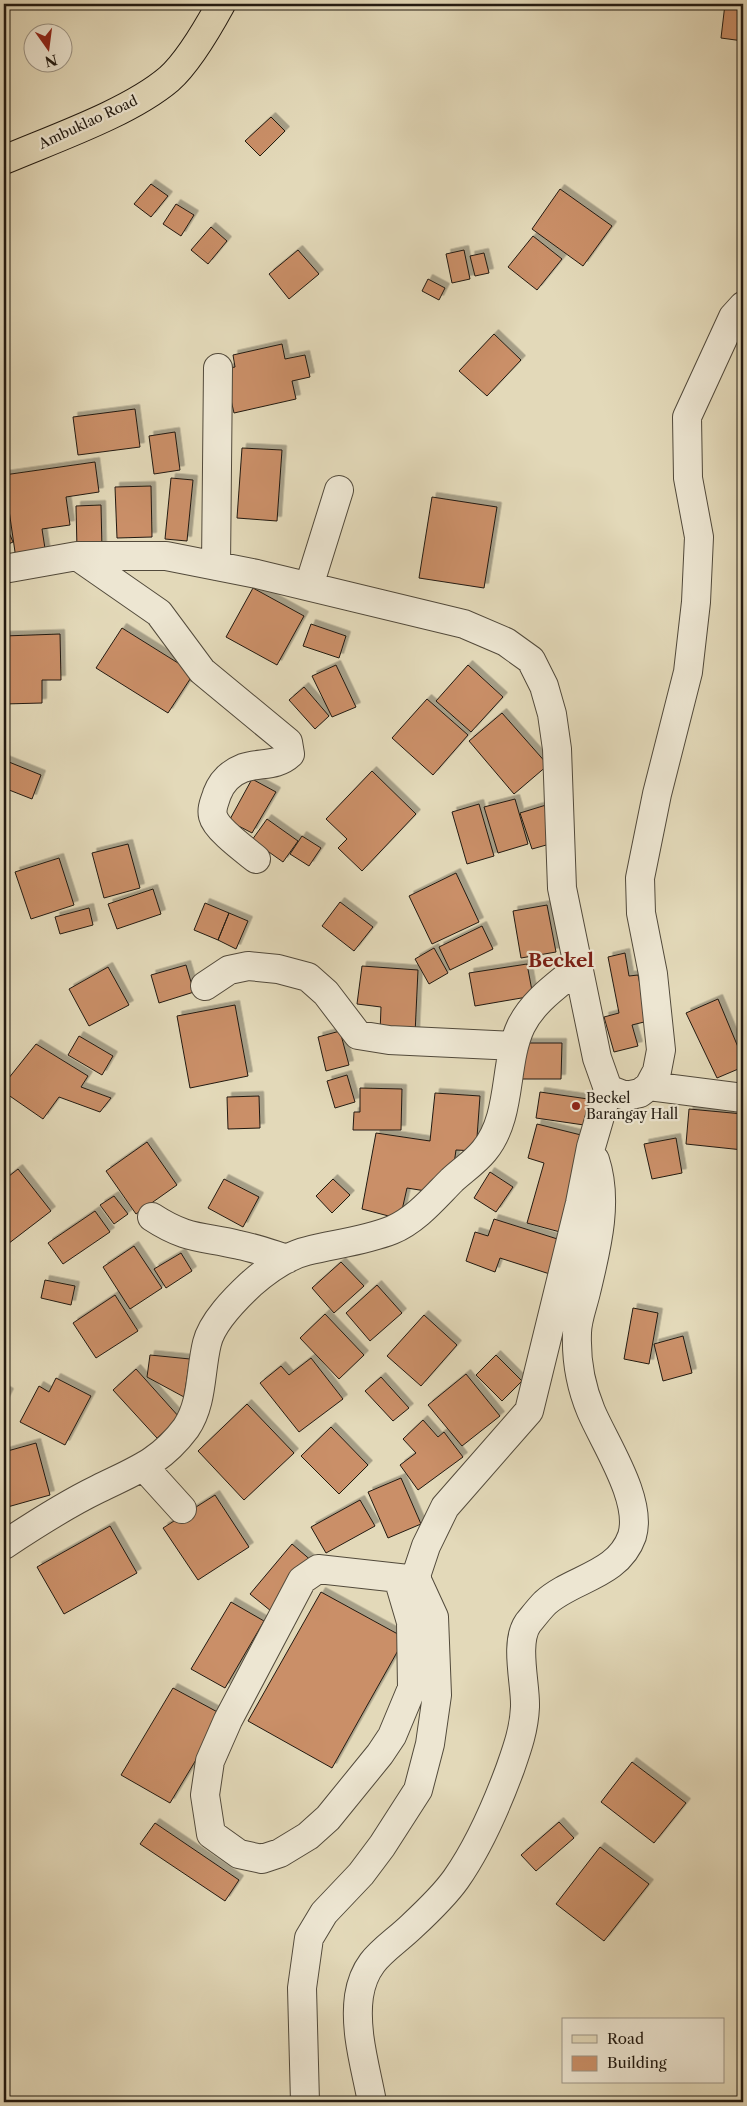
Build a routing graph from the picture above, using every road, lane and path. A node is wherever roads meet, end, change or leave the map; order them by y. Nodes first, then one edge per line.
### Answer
1 (221, 4) edge
2 (4, 160) edge
3 (743, 306) edge
4 (218, 368) dead end
5 (339, 490) dead end
6 (77, 556) junction
7 (216, 566) junction
8 (4, 569) edge
9 (309, 586) junction
10 (256, 859) dead end
11 (579, 967) junction
12 (205, 986) dead end
13 (514, 1046) junction
14 (649, 1086) junction
15 (608, 1090) junction
16 (743, 1098) edge
17 (591, 1147) junction
18 (152, 1217) dead end
19 (287, 1259) junction
20 (144, 1467) junction
21 (182, 1509) dead end
22 (4, 1545) edge
23 (407, 1579) junction
24 (305, 2102) edge
25 (372, 2102) edge

1 - 2 main road, Ambuklao Road
3 - 14 street
4 - 7 street
5 - 9 street
6 - 7 street
6 - 8 street
6 - 10 street
7 - 9 street
9 - 11 street
11 - 13 street
11 - 15 street
12 - 13 street
13 - 19 street
14 - 15 street
14 - 16 street
15 - 17 street
17 - 23 street
17 - 25 street
18 - 19 street
19 - 20 street
20 - 21 street
20 - 22 street
23 - 23 street
23 - 24 street

